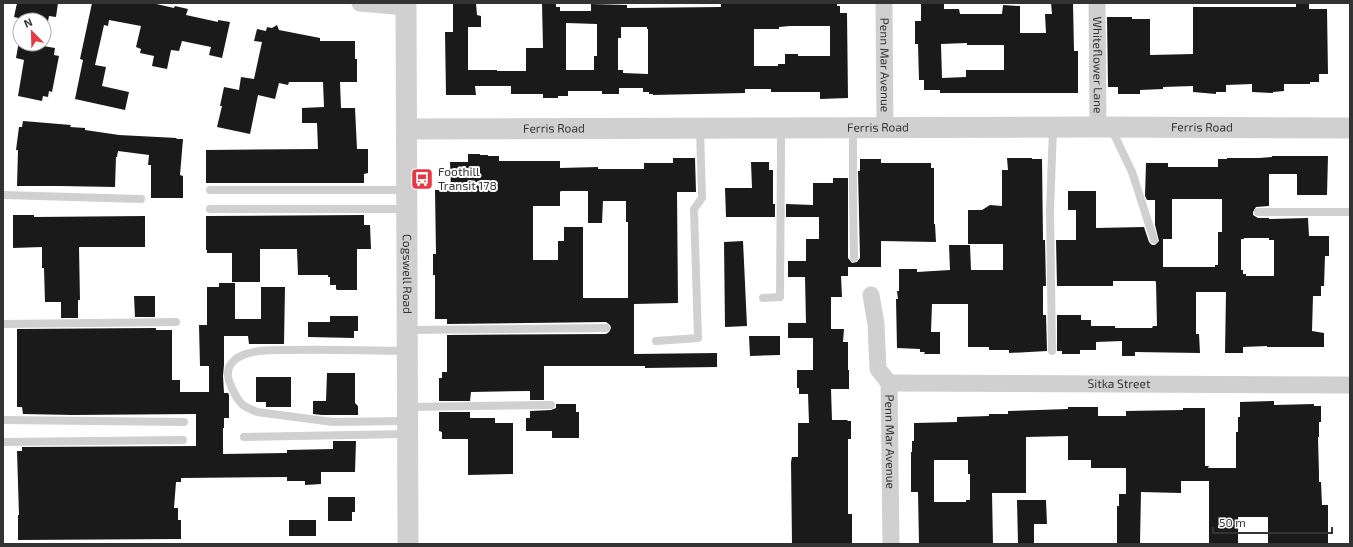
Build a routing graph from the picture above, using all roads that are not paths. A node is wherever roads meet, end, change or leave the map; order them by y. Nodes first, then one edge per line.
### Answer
1 (360, 3) edge
2 (884, 3) edge
3 (1097, 3) edge
4 (406, 5) edge
5 (1053, 127) junction
6 (1104, 127) junction
7 (700, 128) junction
8 (780, 128) junction
9 (853, 128) junction
10 (885, 128) junction
11 (1350, 128) edge
12 (406, 129) junction
13 (210, 190) dead end
14 (3, 195) edge
15 (141, 199) dead end
16 (407, 200) junction
17 (210, 209) dead end
18 (1258, 212) dead end
19 (1350, 212) edge
20 (1154, 240) dead end
21 (854, 258) dead end
22 (871, 295) dead end
23 (763, 298) dead end
24 (176, 322) dead end
25 (3, 324) edge
26 (606, 328) dead end
27 (408, 330) junction
28 (656, 341) dead end
29 (408, 351) junction
30 (1052, 351) dead end
31 (889, 383) junction
32 (1350, 385) edge
33 (551, 405) dead end
34 (3, 420) edge
35 (408, 420) junction
36 (184, 422) dead end
37 (244, 437) dead end
38 (183, 440) dead end
39 (3, 442) edge
40 (408, 544) edge
41 (891, 544) edge

1 - 4 street
2 - 10 street, Penn Mar Avenue
3 - 6 street, Whiteflower Lane
4 - 12 street, Cogswell Road
5 - 6 street, Ferris Road
5 - 10 street, Ferris Road
5 - 30 lane
6 - 11 street, Ferris Road
6 - 20 lane
7 - 8 street, Ferris Road
7 - 12 street, Ferris Road
7 - 28 lane
8 - 9 street, Ferris Road
8 - 23 lane
9 - 10 street, Ferris Road
9 - 21 lane
12 - 16 street, Cogswell Road
13 - 16 lane
14 - 15 lane
16 - 17 lane
16 - 27 street, Cogswell Road
18 - 19 lane
22 - 31 street, Penn Mar Avenue
24 - 25 lane
26 - 27 lane
27 - 29 street, Cogswell Road
29 - 35 street, Cogswell Road
29 - 35 lane
31 - 32 street, Sitka Street
31 - 41 street, Penn Mar Avenue
33 - 35 lane
34 - 36 lane
35 - 37 lane
35 - 40 street, Cogswell Road
38 - 39 lane

